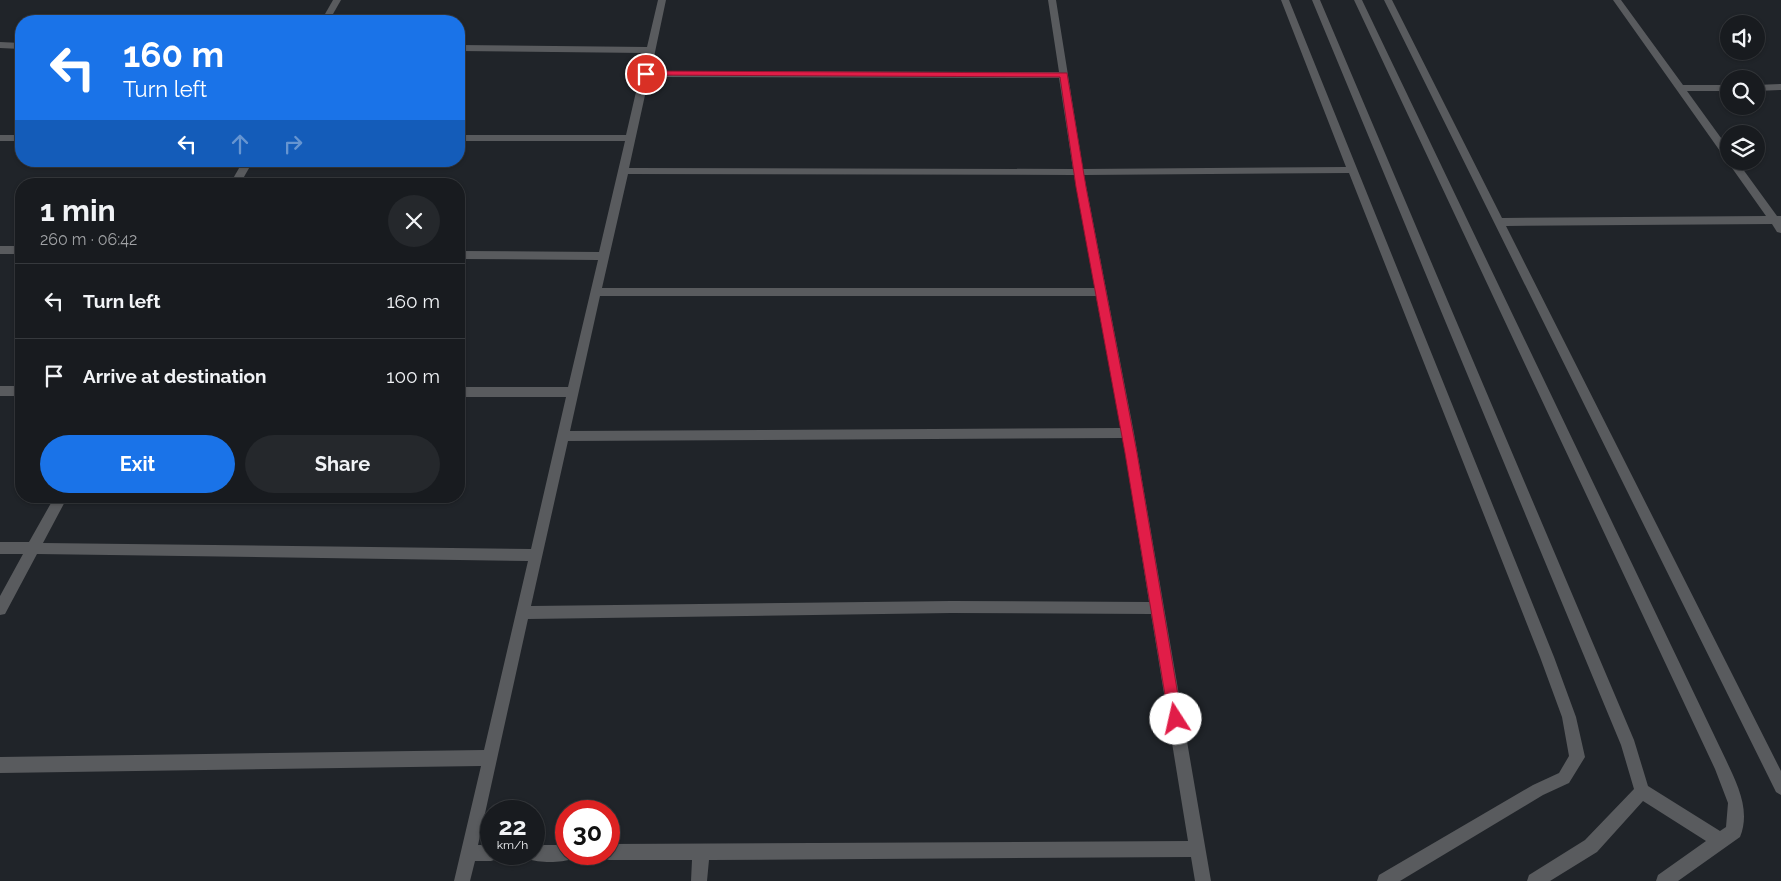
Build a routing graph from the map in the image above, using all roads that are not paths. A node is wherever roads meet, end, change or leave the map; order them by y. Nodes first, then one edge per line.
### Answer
1 (336, 0) edge
2 (662, 0) edge
3 (1052, 0) edge
4 (1286, 0) edge
5 (1316, 0) edge
6 (1358, 0) edge
7 (1388, 0) edge
8 (1618, 0) edge
9 (328, 15) edge
10 (0, 45) edge
11 (15, 46) edge
12 (465, 48) edge
13 (651, 50) junction
14 (646, 74) junction
15 (1064, 75) junction
16 (1781, 87) edge
17 (1679, 88) junction
18 (1720, 88) edge
19 (1765, 88) edge
20 (0, 138) edge
21 (15, 138) edge
22 (465, 138) edge
23 (631, 138) junction
24 (1720, 145) edge
25 (245, 167) edge
26 (1353, 170) junction
27 (1739, 170) edge
28 (623, 171) junction
29 (1079, 172) junction
30 (238, 178) edge
31 (1500, 222) junction
32 (1779, 223) edge
33 (0, 250) edge
34 (15, 250) edge
35 (465, 255) edge
36 (604, 256) junction
37 (596, 292) junction
38 (1101, 292) junction
39 (0, 391) edge
40 (15, 391) edge
41 (465, 392) edge
42 (573, 392) junction
43 (1128, 433) junction
44 (563, 436) junction
45 (58, 503) edge
46 (0, 548) edge
47 (34, 548) junction
48 (537, 554) junction
49 (1157, 608) junction
50 (0, 609) edge
51 (523, 613) junction
52 (490, 758) junction
53 (0, 765) edge
54 (1781, 787) edge
55 (1642, 791) junction
56 (1721, 841) junction
57 (1198, 849) junction
58 (620, 852) edge
59 (701, 852) junction
60 (469, 853) junction
61 (480, 853) edge
62 (462, 881) edge
63 (699, 881) edge
64 (1203, 881) edge
65 (1385, 881) edge
66 (1535, 881) edge
67 (1664, 881) edge

1 - 9 street
2 - 13 street
3 - 15 street
4 - 26 street
5 - 55 street
6 - 56 street
7 - 31 street
8 - 17 street
10 - 11 street
12 - 13 street
13 - 14 street
14 - 15 street
14 - 23 street
15 - 29 street
16 - 19 street
17 - 18 street
17 - 24 street
20 - 21 street
22 - 23 street
23 - 28 street
25 - 30 street
26 - 29 street
26 - 65 street
27 - 32 street
28 - 29 street
28 - 36 street
29 - 38 street
31 - 32 street
31 - 54 street
33 - 34 street
35 - 36 street
36 - 37 street
37 - 38 street
37 - 42 street
38 - 43 street
39 - 40 street
41 - 42 street
42 - 44 street
43 - 44 street
43 - 49 street
44 - 48 street
45 - 47 street
46 - 47 street
47 - 48 street
47 - 50 street
48 - 51 street
49 - 51 street
49 - 57 street
51 - 52 street
52 - 53 street
52 - 60 street
55 - 56 street
55 - 66 street
56 - 67 street
57 - 59 street
57 - 64 street
58 - 59 street
59 - 63 street
60 - 61 street
60 - 62 street

